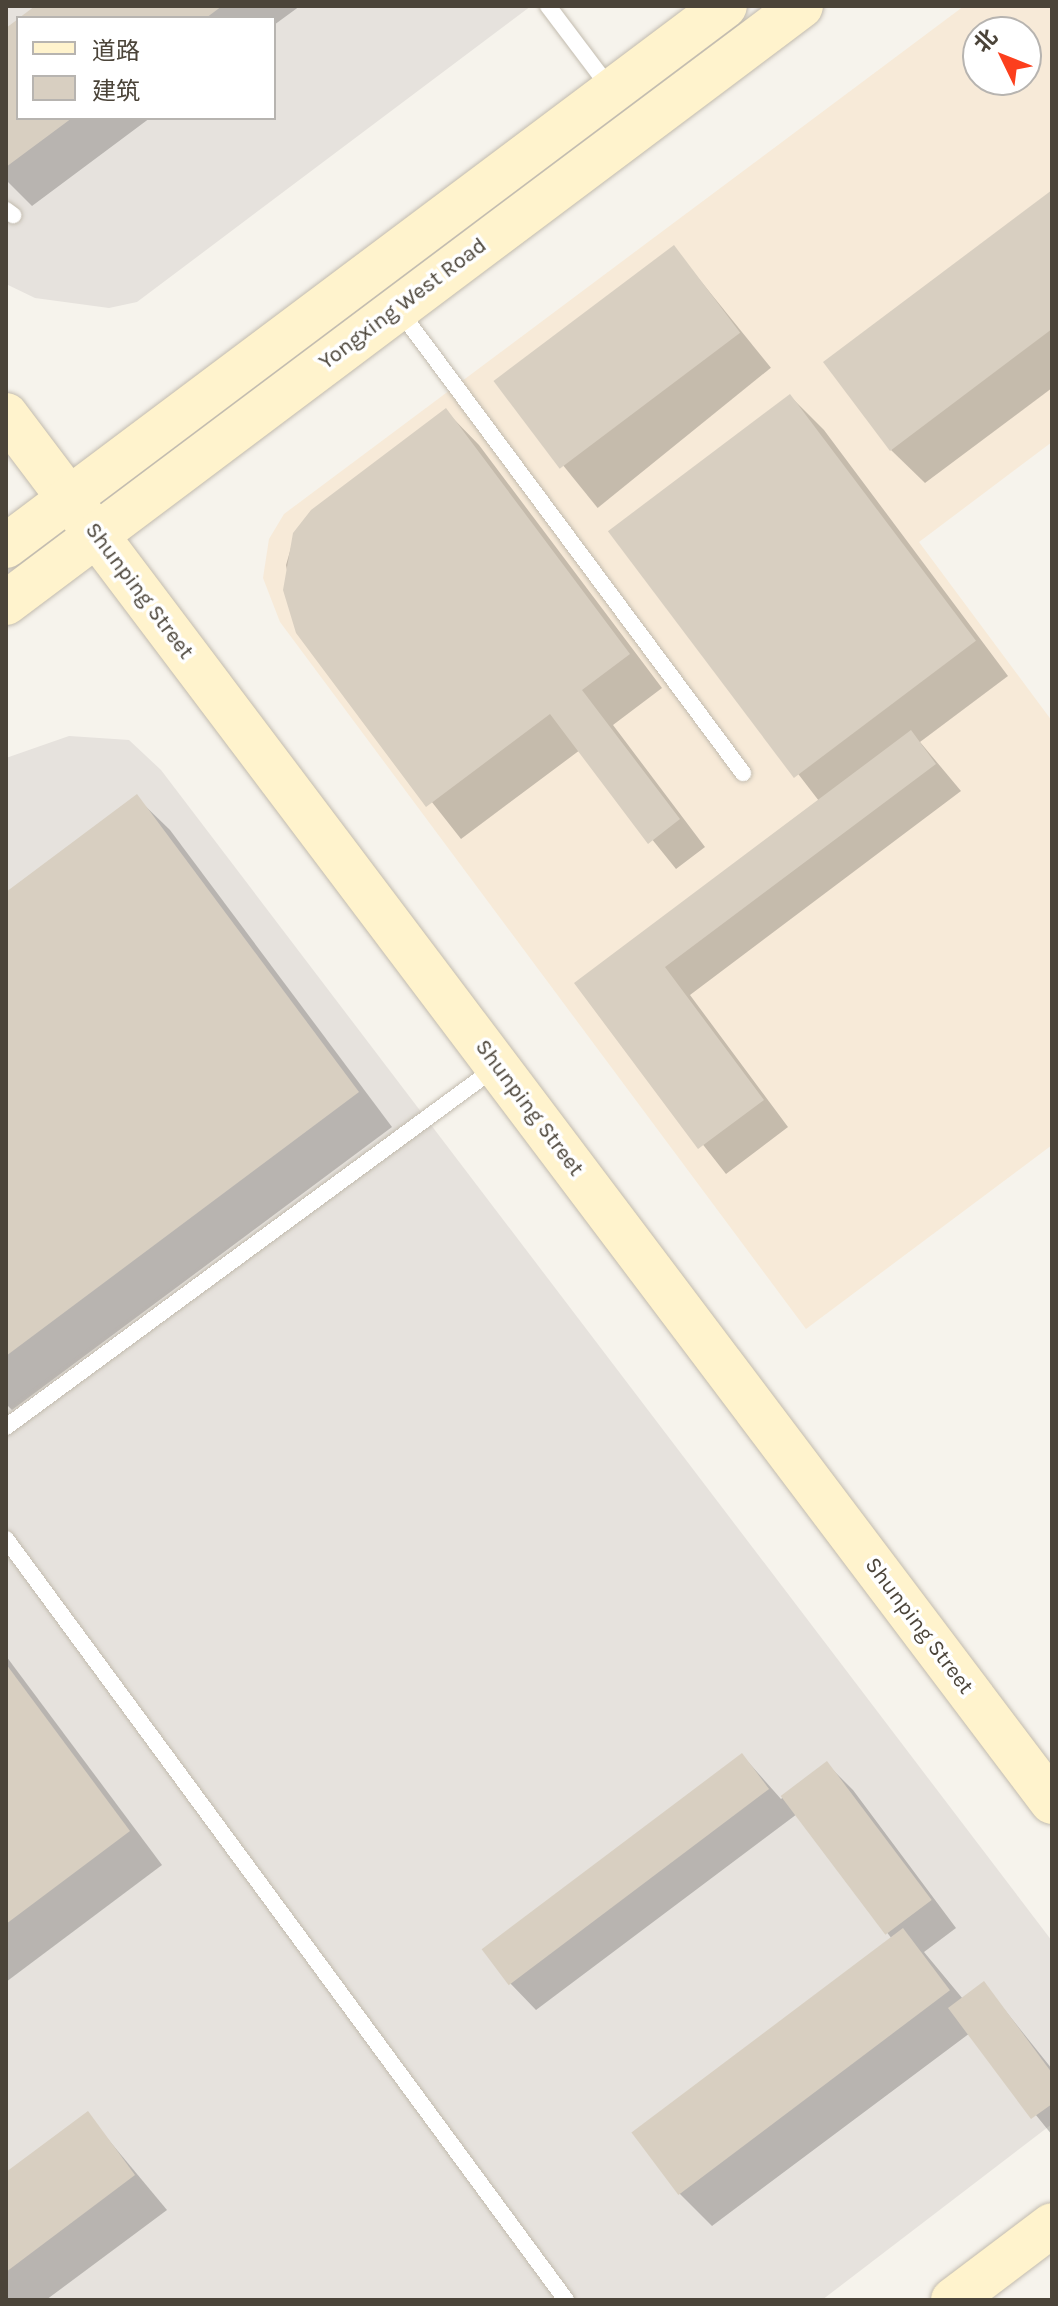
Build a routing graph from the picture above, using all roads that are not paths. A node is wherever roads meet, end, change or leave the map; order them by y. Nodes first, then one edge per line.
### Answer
1 (548, 6) edge
2 (725, 6) edge
3 (801, 6) edge
4 (612, 91) junction
5 (398, 308) junction
6 (6, 415) edge
7 (69, 499) junction
8 (96, 535) junction
9 (6, 546) edge
10 (6, 603) edge
11 (743, 773) dead end
12 (497, 1066) junction
13 (6, 1427) edge
14 (6, 1539) edge
15 (1052, 1802) edge
16 (1052, 2225) edge
17 (566, 2300) edge
18 (953, 2300) edge

1 - 4 lane
2 - 4 main road, Yongxing West Road
3 - 5 main road, Yongxing West Road
4 - 7 main road, Yongxing West Road
5 - 8 main road, Yongxing West Road
5 - 11 lane
6 - 7 main road, Shunping Street
7 - 8 main road, Shunping Street
7 - 9 main road, Yongxing West Road
8 - 10 main road, Yongxing West Road
8 - 12 main road, Shunping Street
12 - 13 lane
12 - 15 main road, Shunping Street
14 - 17 lane
16 - 18 main road

